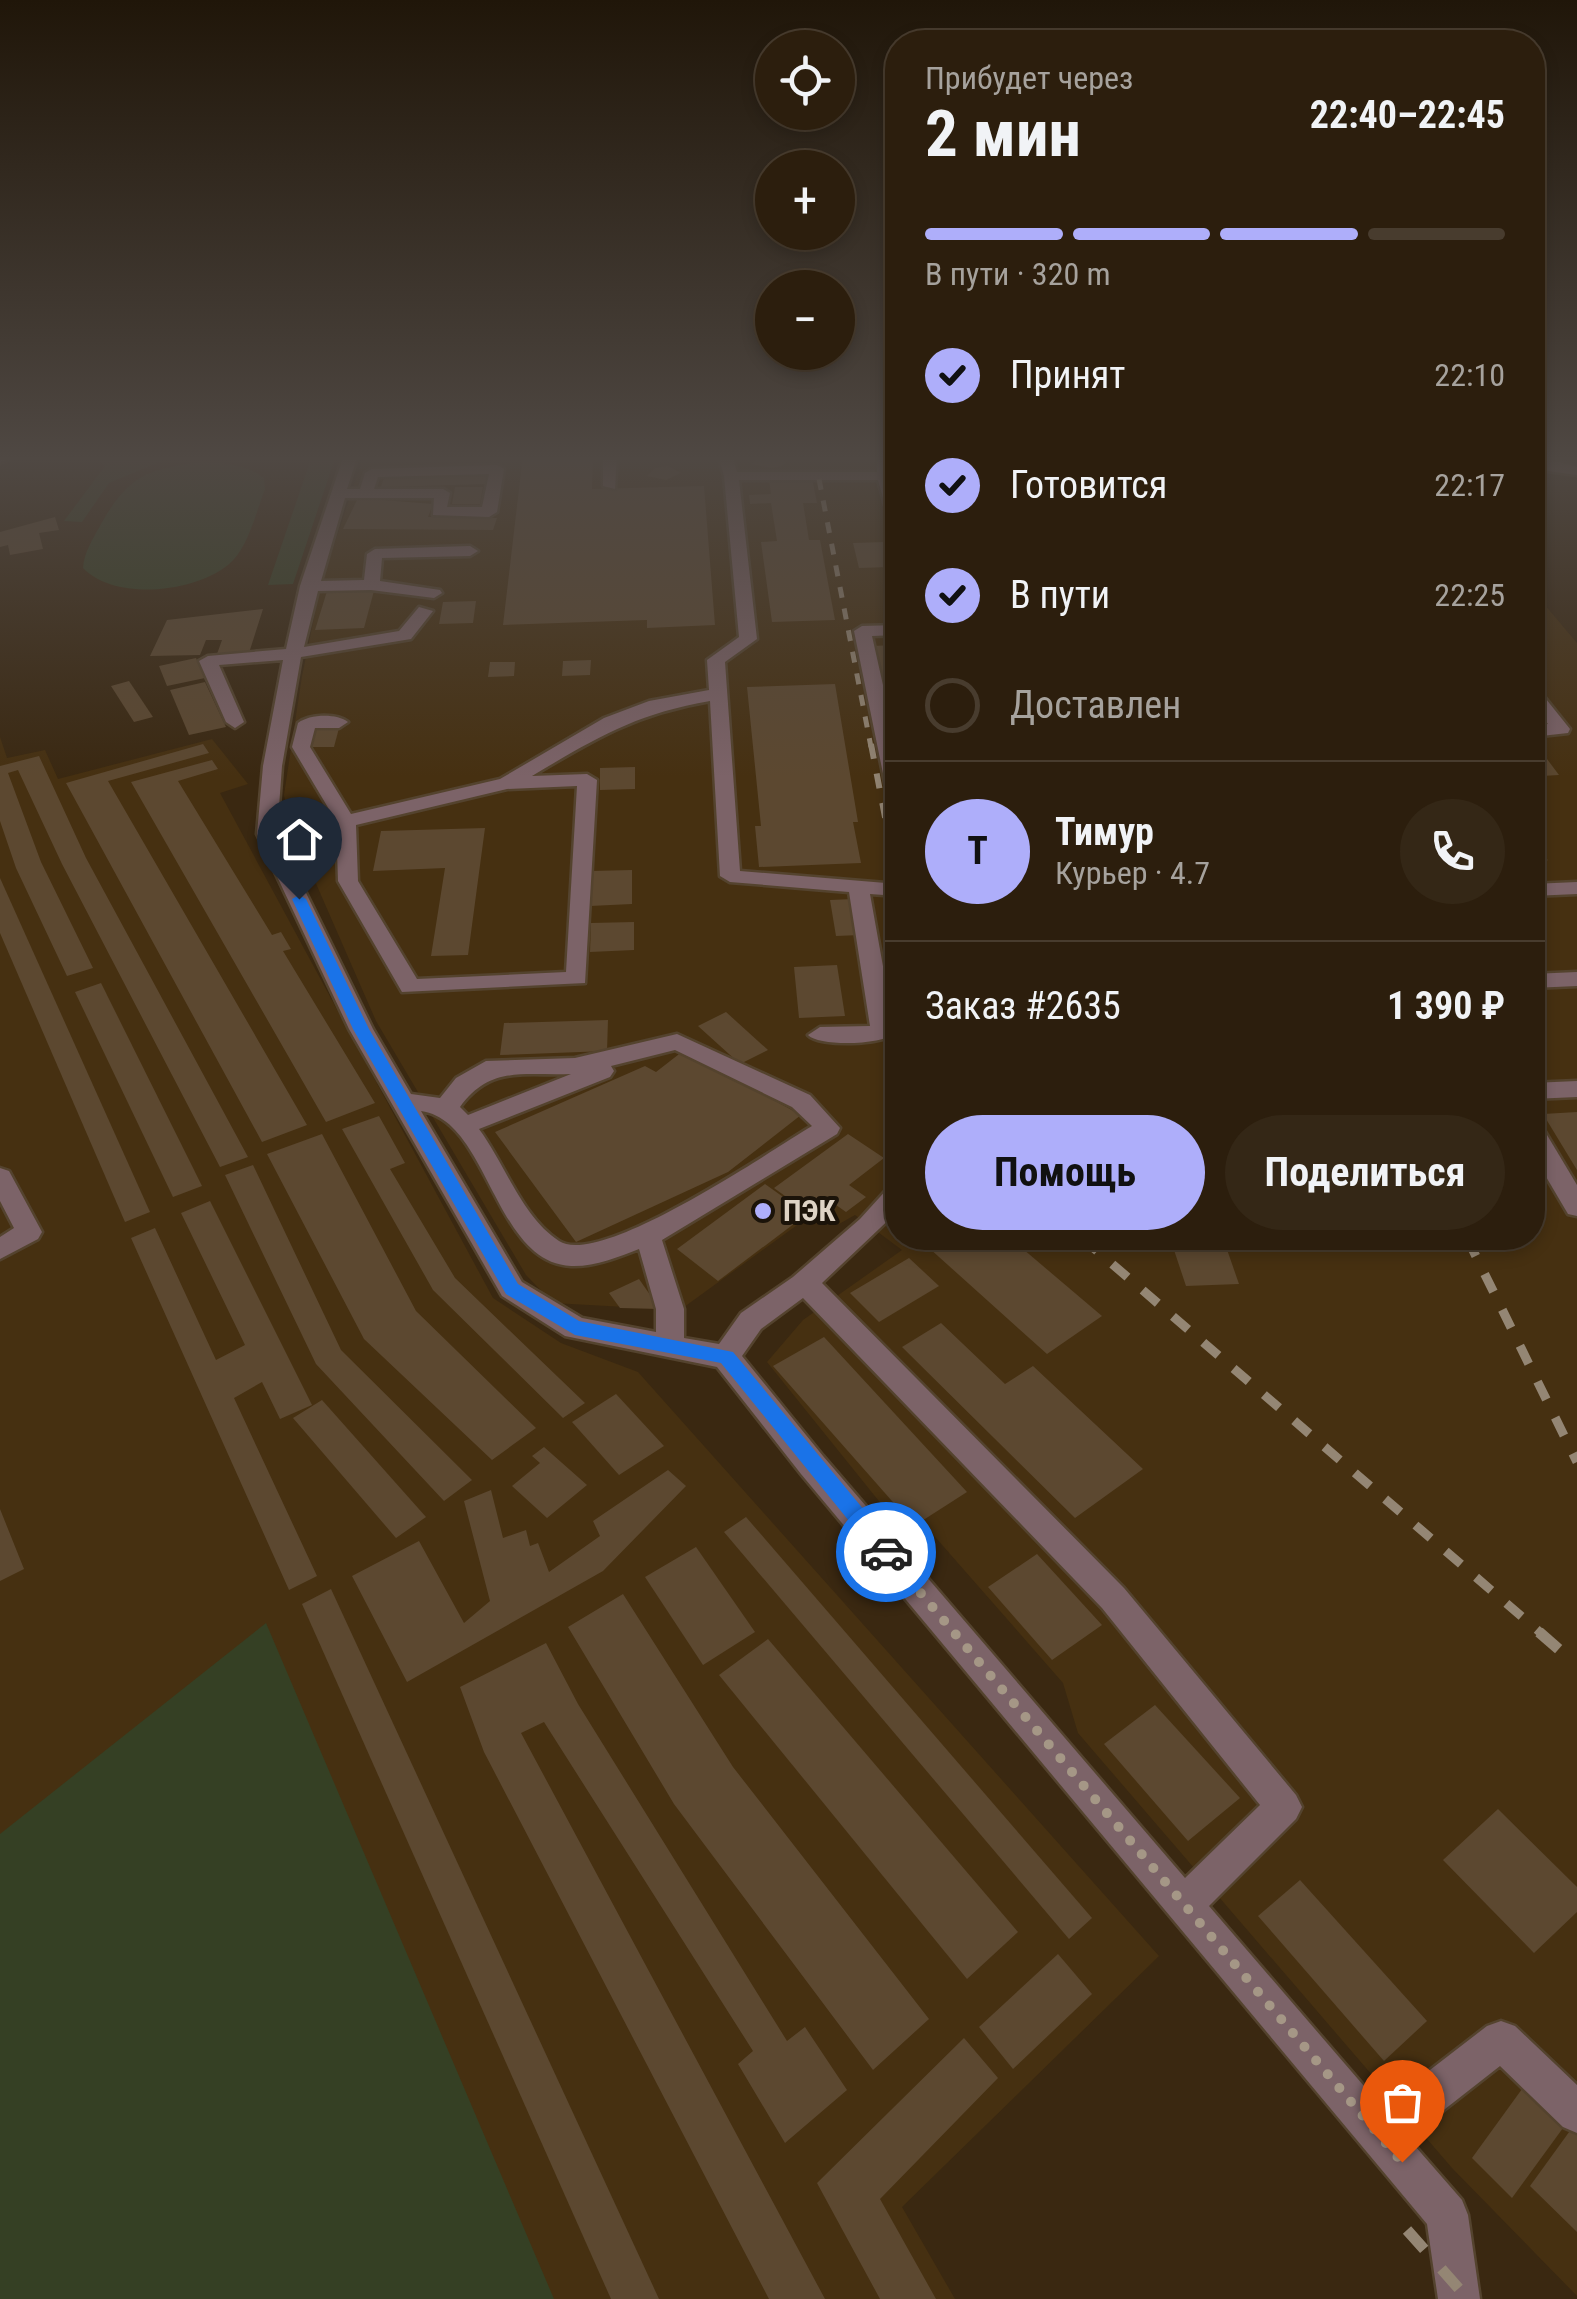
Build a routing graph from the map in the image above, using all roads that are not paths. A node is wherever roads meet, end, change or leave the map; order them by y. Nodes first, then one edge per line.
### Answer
1 (316, 562) edge
2 (374, 562) edge
3 (740, 562) edge
4 (371, 585) junction
5 (308, 586) junction
6 (434, 593) dead end
7 (425, 611) dead end
8 (885, 630) edge
9 (292, 653) junction
10 (716, 694) junction
11 (1545, 710) edge
12 (235, 722) dead end
13 (339, 722) dead end
14 (1545, 730) edge
15 (885, 738) edge
16 (506, 783) junction
17 (346, 821) junction
18 (858, 886) junction
19 (1577, 888) edge
20 (885, 889) edge
21 (1545, 889) edge
22 (1577, 979) edge
23 (1545, 980) edge
24 (820, 1035) dead end
25 (630, 1060) dead end
26 (1577, 1088) edge
27 (1545, 1089) edge
28 (402, 1100) junction
29 (454, 1117) junction
30 (1545, 1152) edge
31 (0, 1178) edge
32 (1575, 1199) edge
33 (885, 1208) edge
34 (648, 1236) junction
35 (0, 1249) edge
36 (803, 1284) junction
37 (670, 1346) junction
38 (726, 1357) junction
39 (1184, 1904) junction
40 (1577, 2112) edge
41 (1379, 2134) junction
42 (1458, 2299) edge

1 - 5 street
2 - 4 street
3 - 10 street
4 - 5 street
4 - 6 street
5 - 9 street
7 - 9 street
8 - 15 street
9 - 12 street
9 - 28 street
10 - 16 street
10 - 18 street
11 - 14 street
13 - 17 street
16 - 17 street
16 - 17 street
18 - 20 street
18 - 24 street
19 - 21 street
22 - 23 street
25 - 29 street
26 - 27 street
28 - 29 street
28 - 37 street
29 - 34 street
29 - 34 street
30 - 32 street
31 - 35 street
33 - 36 street
34 - 37 street
36 - 38 street
36 - 39 street
37 - 38 street
38 - 39 street
39 - 41 street
40 - 41 street
41 - 42 street

